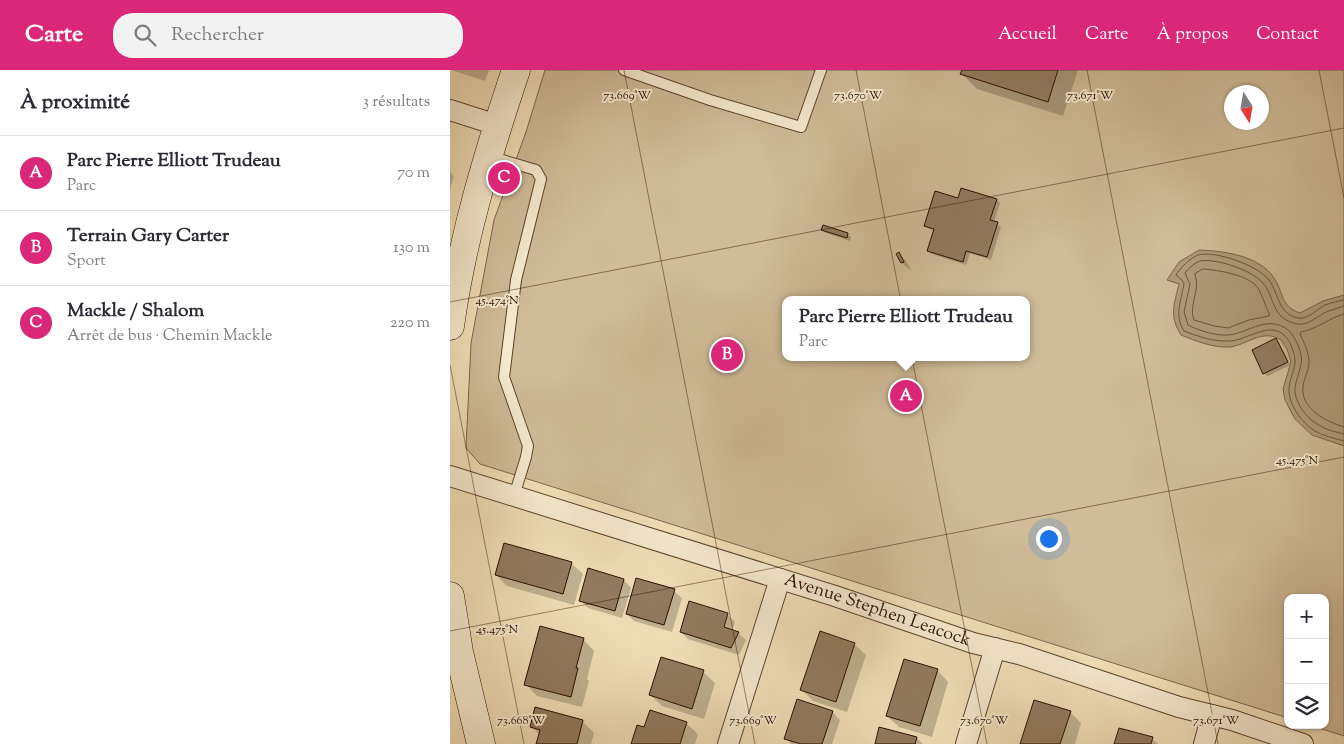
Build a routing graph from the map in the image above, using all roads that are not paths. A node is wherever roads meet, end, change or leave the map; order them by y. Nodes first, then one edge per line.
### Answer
1 (516, 70) edge
2 (624, 70) edge
3 (821, 70) edge
4 (450, 110) edge
5 (497, 125) junction
6 (489, 156) junction
7 (450, 326) edge
8 (450, 476) edge
9 (514, 496) junction
10 (780, 579) junction
11 (450, 596) edge
12 (996, 648) junction
13 (1212, 715) junction
14 (481, 744) edge
15 (728, 744) edge
16 (966, 744) edge
17 (1204, 744) edge
18 (1303, 744) edge

1 - 5 street
2 - 3 lane
4 - 5 street
5 - 6 street
6 - 7 street
6 - 9 lane
8 - 9 street, Avenue Stephen Leacock
9 - 10 street, Avenue Stephen Leacock
10 - 12 street, Avenue Stephen Leacock
10 - 15 street
11 - 14 street
12 - 13 street, Avenue Stephen Leacock
12 - 16 street
13 - 17 street
13 - 18 street, Avenue Stephen Leacock

